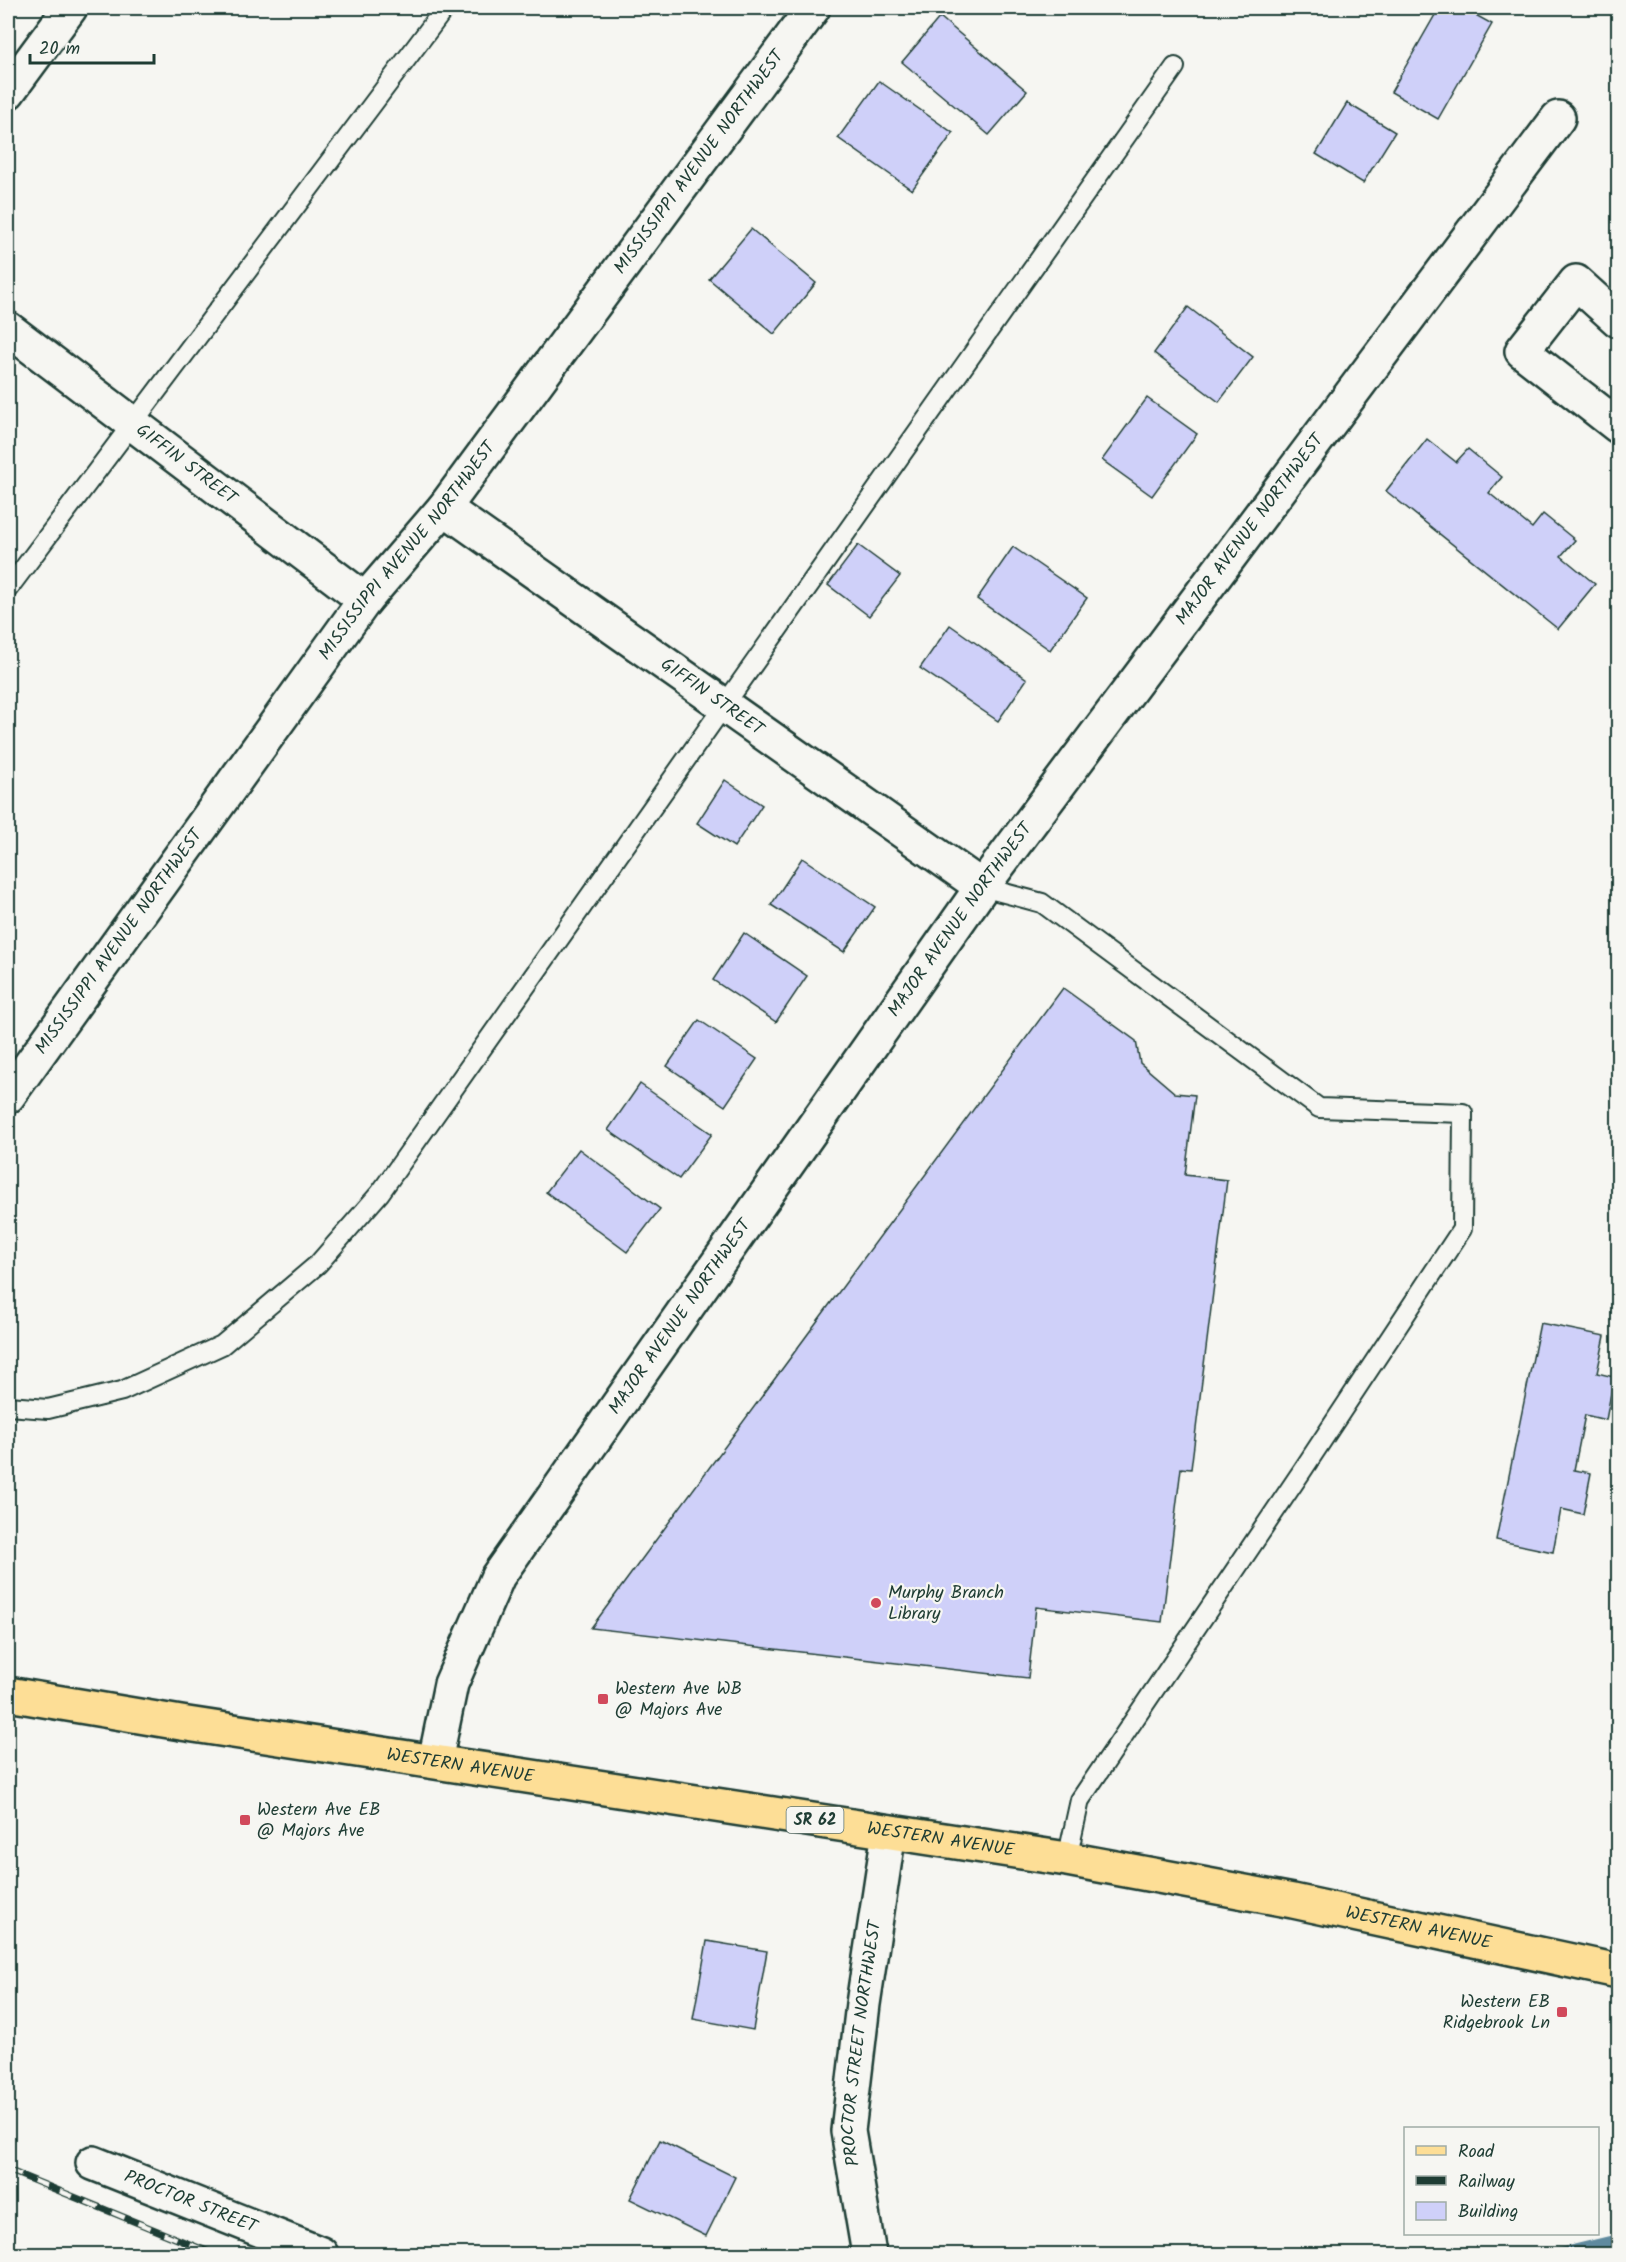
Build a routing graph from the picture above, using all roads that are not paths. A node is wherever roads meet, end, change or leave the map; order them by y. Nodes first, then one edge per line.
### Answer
1 (70, 8) edge
2 (445, 8) edge
3 (813, 8) edge
4 (1175, 67) dead end
5 (8, 92) edge
6 (1558, 118) dead end
7 (1618, 320) edge
8 (8, 329) edge
9 (132, 423) junction
10 (1618, 426) edge
11 (444, 508) junction
12 (8, 589) edge
13 (365, 600) junction
14 (723, 705) junction
15 (982, 887) junction
16 (8, 1096) edge
17 (8, 1406) edge
18 (8, 1694) edge
19 (435, 1761) junction
20 (889, 1832) junction
21 (1067, 1859) junction
22 (1618, 1971) edge
23 (93, 2163) dead end
24 (321, 2254) edge
25 (869, 2254) edge

1 - 5 street
2 - 9 lane
3 - 11 street, MISSISSIPPI AVENUE NORTHWEST
4 - 14 lane
6 - 15 street, MAJOR AVENUE NORTHWEST
7 - 10 street
8 - 9 street, GIFFIN STREET
9 - 12 lane
9 - 13 street, GIFFIN STREET
11 - 13 street, MISSISSIPPI AVENUE NORTHWEST
11 - 14 street, GIFFIN STREET
13 - 16 street, MISSISSIPPI AVENUE NORTHWEST
14 - 15 street, GIFFIN STREET
14 - 17 lane
15 - 19 street, MAJOR AVENUE NORTHWEST
15 - 21 lane
18 - 19 main road, WESTERN AVENUE / SR 62
19 - 20 main road, WESTERN AVENUE / SR 62
20 - 21 main road, WESTERN AVENUE / SR 62
20 - 25 street, PROCTOR STREET NORTHWEST
21 - 22 main road, WESTERN AVENUE / SR 62
23 - 24 street, PROCTOR STREET

